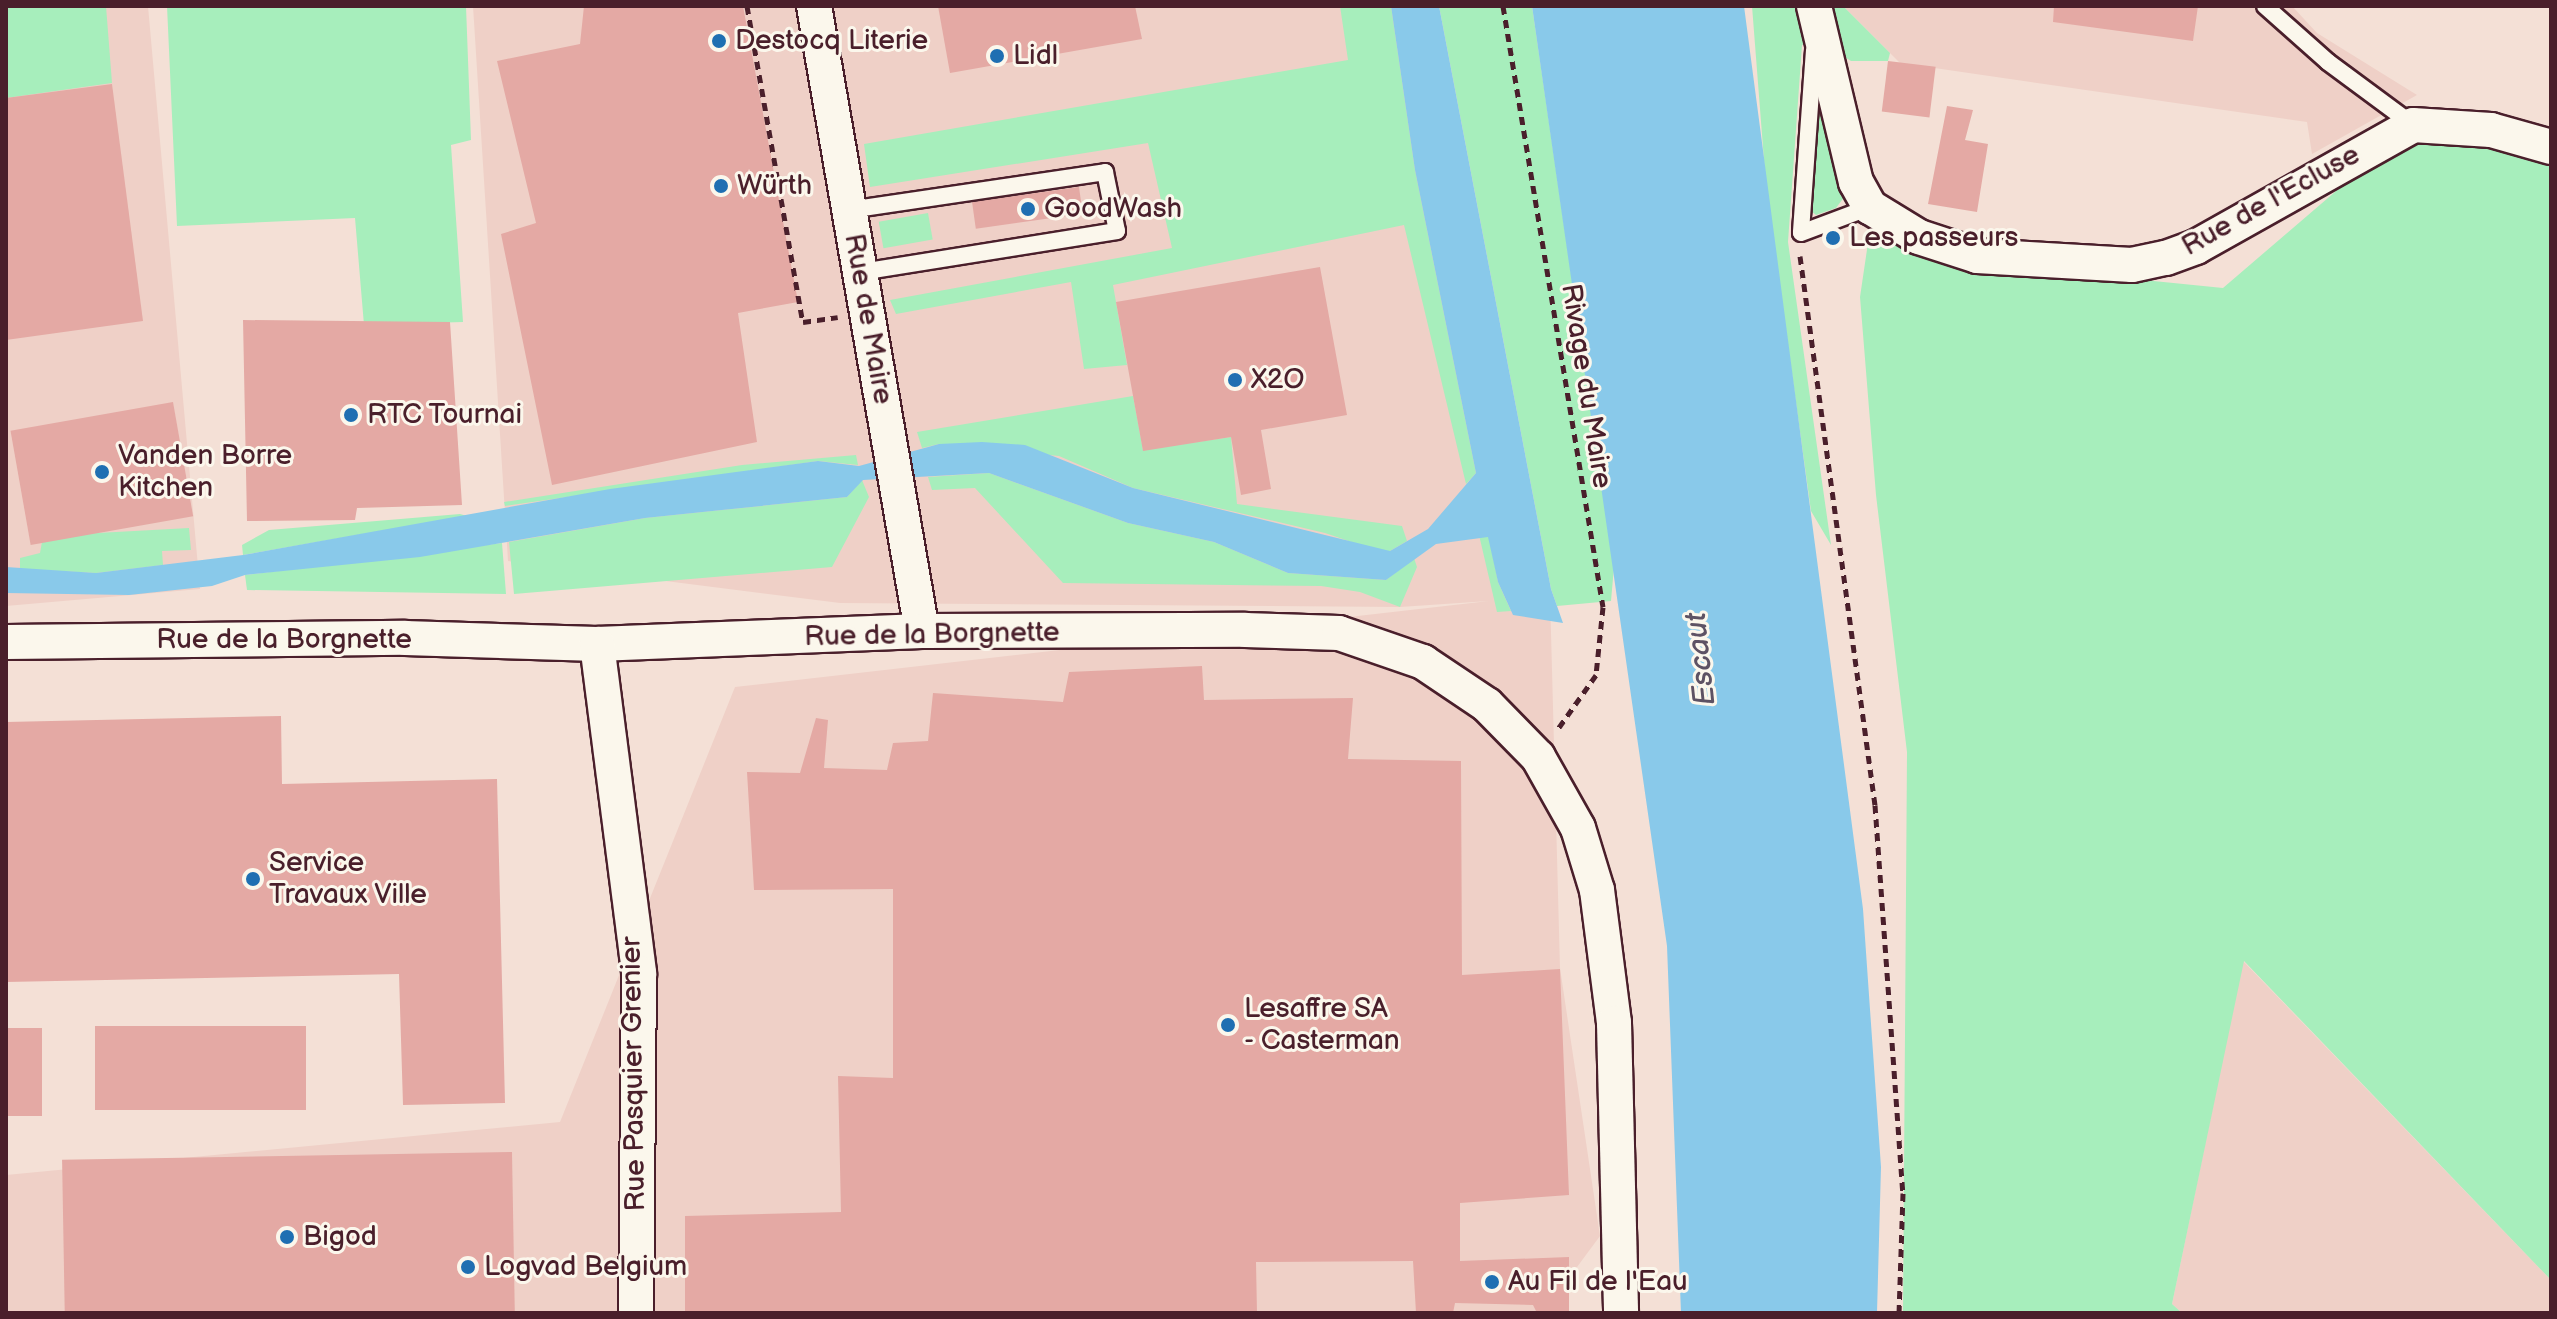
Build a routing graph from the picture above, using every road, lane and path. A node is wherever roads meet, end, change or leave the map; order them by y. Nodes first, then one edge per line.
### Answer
1 (747, 6) edge
2 (814, 6) edge
3 (1503, 6) edge
4 (2265, 6) edge
5 (1816, 19) edge
6 (2413, 125) junction
7 (2551, 147) edge
8 (1870, 207) junction
9 (849, 210) junction
10 (1801, 233) junction
11 (860, 272) junction
12 (867, 314) junction
13 (922, 631) junction
14 (6, 642) edge
15 (597, 644) junction
16 (1538, 757) junction
17 (636, 1313) edge
18 (1621, 1313) edge
19 (1899, 1313) edge

1 - 12 path
2 - 9 street, Rue de Maire
3 - 16 path, Rivage du Maire
4 - 6 lane
5 - 8 street
5 - 10 lane
6 - 7 street
6 - 8 street, Rue de l'Ecluse
8 - 10 lane
9 - 11 street, Rue de Maire
9 - 11 lane
10 - 19 path
11 - 12 street, Rue de Maire
12 - 13 street, Rue de Maire
13 - 15 street, Rue de la Borgnette
13 - 16 street, Rue de la Borgnette
14 - 15 street, Rue de la Borgnette
15 - 17 street, Rue Pasquier Grenier
16 - 18 street, Rue de la Borgnette

